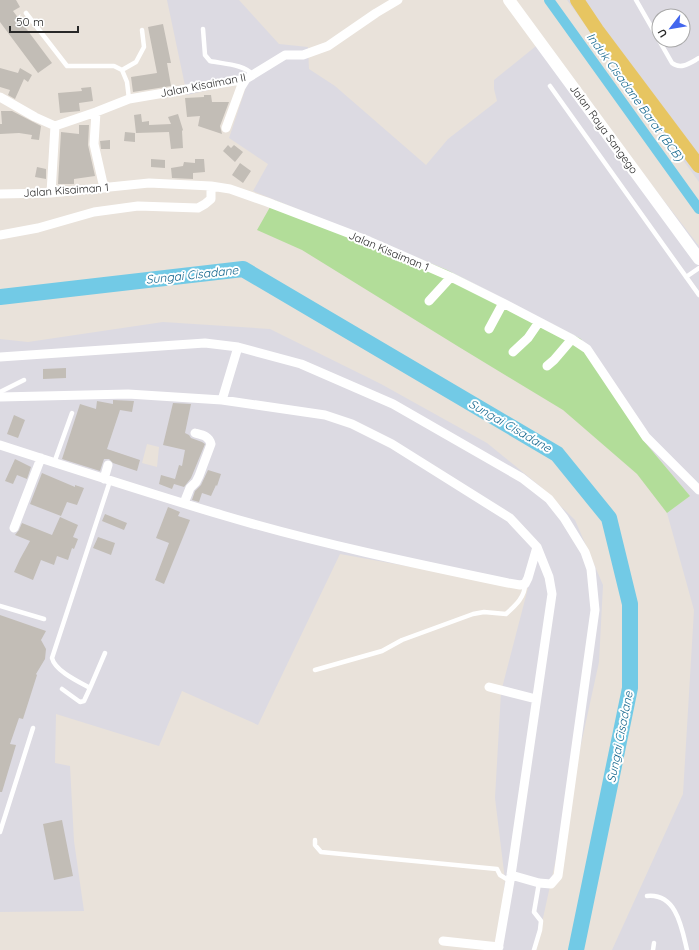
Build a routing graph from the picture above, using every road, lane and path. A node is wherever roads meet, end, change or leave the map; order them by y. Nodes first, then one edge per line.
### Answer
1 (398, 0) edge
2 (509, 0) edge
3 (577, 0) edge
4 (636, 0) edge
5 (26, 13) dead end
6 (203, 29) dead end
7 (142, 30) dead end
8 (699, 58) edge
9 (122, 70) junction
10 (250, 77) junction
11 (550, 86) dead end
12 (0, 96) edge
13 (129, 99) junction
14 (96, 112) junction
15 (54, 126) junction
16 (226, 128) dead end
17 (699, 166) edge
18 (211, 186) junction
19 (104, 188) junction
20 (51, 193) junction
21 (0, 194) edge
22 (0, 235) edge
23 (699, 259) edge
24 (699, 268) edge
25 (451, 277) junction
26 (686, 277) junction
27 (699, 295) edge
28 (429, 301) dead end
29 (503, 303) junction
30 (539, 322) junction
31 (489, 329) dead end
32 (572, 339) junction
33 (238, 347) junction
34 (513, 352) dead end
35 (0, 356) edge
36 (547, 366) dead end
37 (24, 380) dead end
38 (0, 392) edge
39 (0, 397) edge
40 (222, 400) junction
41 (72, 413) dead end
42 (195, 433) dead end
43 (0, 445) edge
44 (41, 458) junction
45 (54, 463) junction
46 (108, 465) dead end
47 (107, 480) junction
48 (699, 490) edge
49 (184, 503) junction
50 (14, 528) dead end
51 (537, 548) junction
52 (525, 584) junction
53 (0, 606) edge
54 (44, 619) dead end
55 (105, 654) dead end
56 (315, 670) dead end
57 (489, 687) dead end
58 (90, 688) junction
59 (62, 689) dead end
60 (536, 699) junction
61 (33, 728) dead end
62 (0, 832) edge
63 (315, 840) dead end
64 (511, 878) junction
65 (539, 883) junction
66 (647, 896) dead end
67 (442, 941) dead end
68 (654, 943) dead end
69 (499, 948) edge
70 (534, 950) edge
71 (653, 950) edge
72 (686, 950) edge

1 - 10 street, Jalan Kisaiman II
2 - 23 street, Jalan Raya Sangego
3 - 17 main road
4 - 8 lane
5 - 9 lane
6 - 10 lane
7 - 9 lane
9 - 13 lane
10 - 13 street, Jalan Kisaiman II
10 - 16 street
11 - 26 lane
12 - 15 street
13 - 14 street, Jalan Kisaiman II
14 - 15 street, Jalan Kisaiman II
14 - 19 street
15 - 20 street
18 - 19 street, Jalan Kisaiman 1
18 - 22 street
18 - 25 street, Jalan Kisaiman 1
19 - 20 street, Jalan Kisaiman 1
20 - 21 street, Jalan Kisaiman 1
24 - 26 lane
25 - 28 street
25 - 29 street, Jalan Kisaiman 1
26 - 27 lane
29 - 30 street, Jalan Kisaiman 1
29 - 31 street
30 - 32 street, Jalan Kisaiman 1
30 - 34 street
32 - 36 street
32 - 48 street, Jalan Kisaiman 1
33 - 35 street
33 - 40 street
33 - 65 street
37 - 38 lane
39 - 40 street
40 - 51 street
41 - 45 lane
42 - 49 street
43 - 44 street
44 - 45 street
44 - 50 street
45 - 47 street
46 - 47 street
47 - 49 street
47 - 58 lane
49 - 52 street
51 - 52 street
51 - 60 street
52 - 56 lane
53 - 54 lane
55 - 58 lane
57 - 60 street
58 - 59 lane
60 - 64 street
61 - 62 lane
63 - 64 lane
64 - 65 street
64 - 69 street
65 - 70 lane
66 - 72 lane
67 - 69 street
68 - 71 lane

